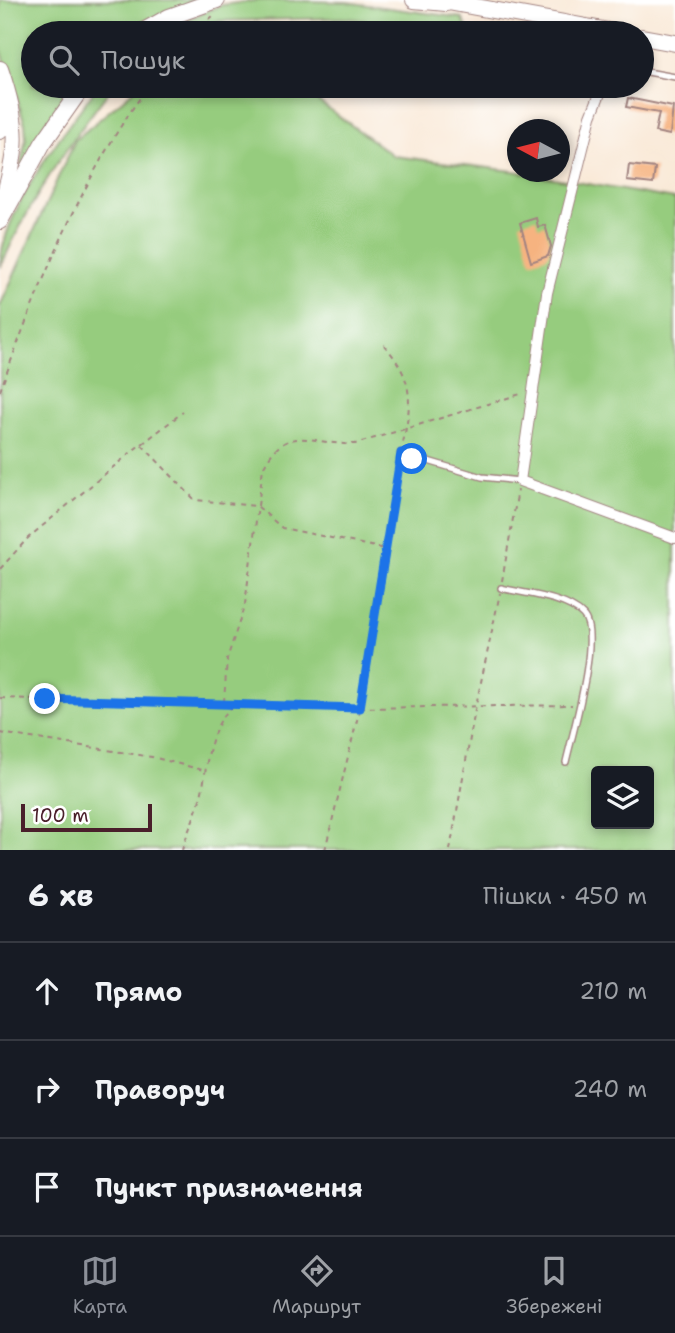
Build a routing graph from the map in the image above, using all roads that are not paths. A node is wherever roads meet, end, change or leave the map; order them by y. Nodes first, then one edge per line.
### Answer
1 (414, 0) edge
2 (437, 0) edge
3 (463, 5) junction
4 (216, 8) edge
5 (163, 21) edge
6 (552, 21) edge
7 (654, 39) edge
8 (675, 43) edge
9 (0, 69) edge
10 (654, 73) edge
11 (675, 77) edge
12 (0, 86) edge
13 (75, 98) edge
14 (599, 98) edge
15 (0, 131) edge
16 (0, 209) edge
17 (0, 221) edge
18 (401, 453) road end
19 (520, 481) junction
20 (675, 538) edge
21 (501, 588) dead end
22 (566, 762) dead end

1 - 3 main road
2 - 3 main road
3 - 6 main road
4 - 5 main road
7 - 8 main road
9 - 16 main road
10 - 11 lane
12 - 15 main road
13 - 17 main road
14 - 19 street
18 - 19 lane
19 - 20 street
21 - 22 lane

